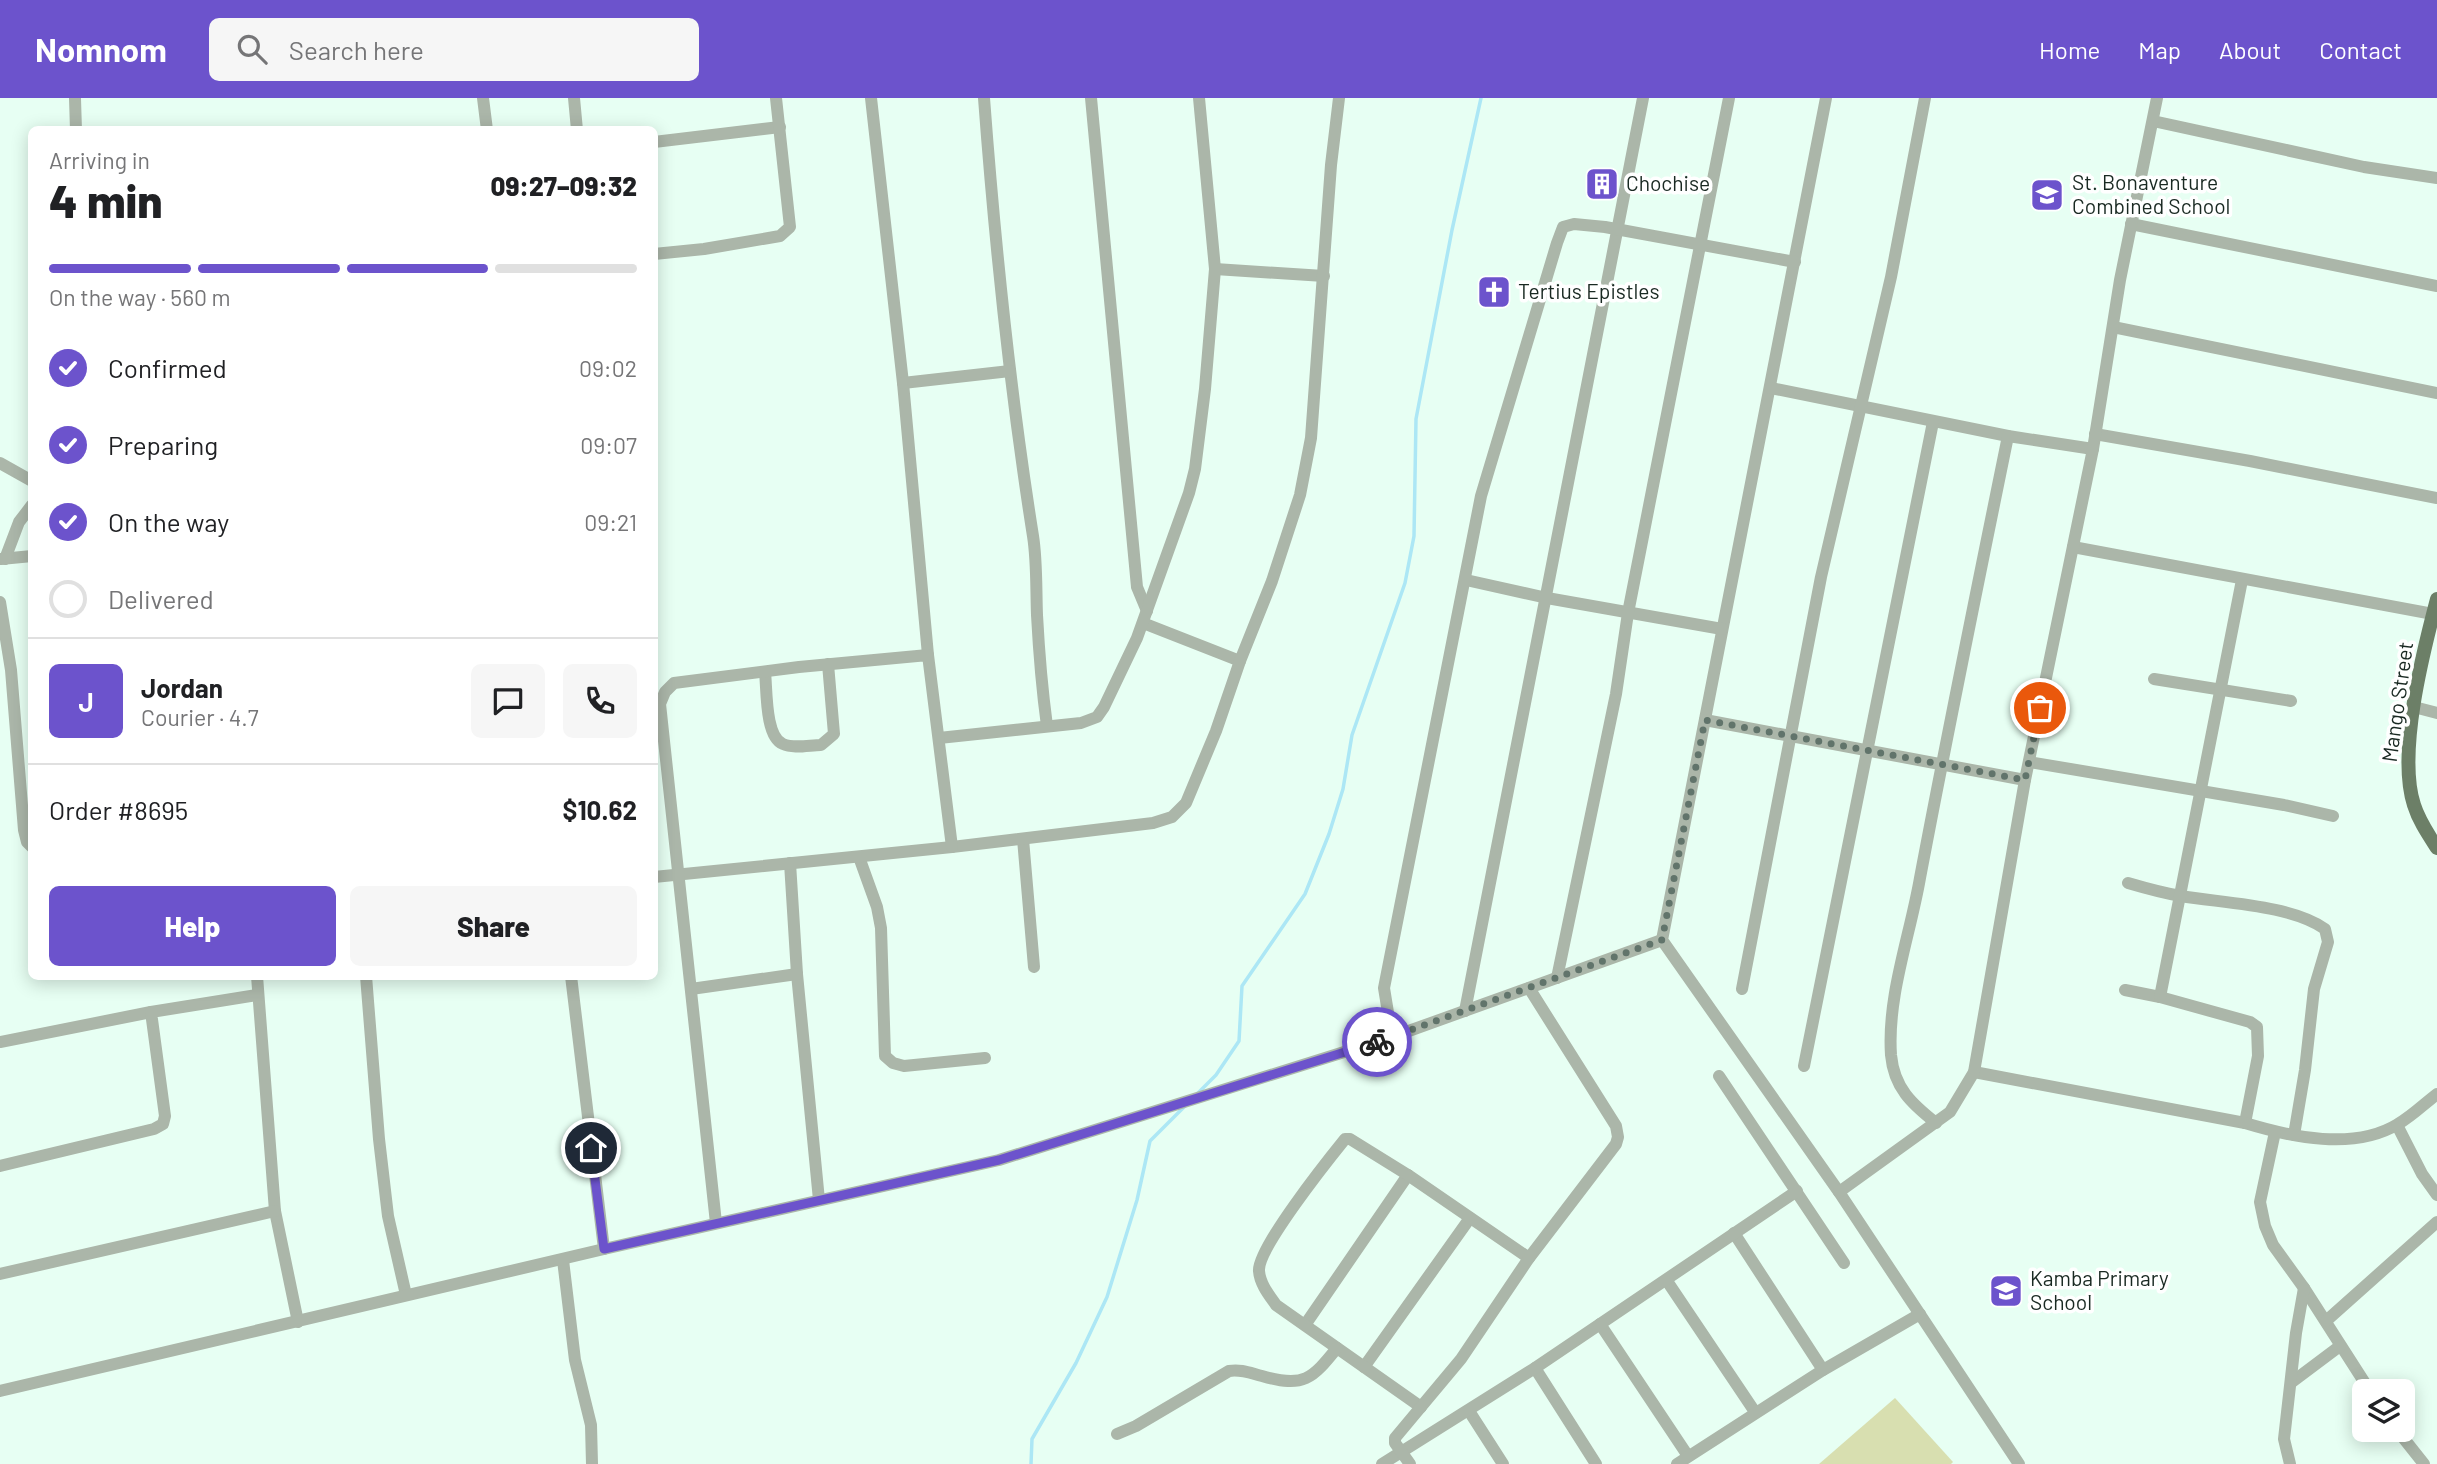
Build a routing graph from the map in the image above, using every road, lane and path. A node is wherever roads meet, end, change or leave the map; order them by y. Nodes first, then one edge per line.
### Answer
1 (75, 98) edge
2 (483, 98) edge
3 (574, 98) edge
4 (776, 98) edge
5 (871, 98) edge
6 (984, 98) edge
7 (1091, 98) edge
8 (1199, 98) edge
9 (1339, 98) edge
10 (1643, 98) edge
11 (1729, 98) edge
12 (1826, 98) edge
13 (1925, 98) edge
14 (2157, 98) edge
15 (2153, 121) junction
16 (76, 126) edge
17 (486, 126) edge
18 (577, 126) edge
19 (780, 127) junction
20 (658, 142) edge
21 (2437, 178) edge
22 (2131, 224) junction
23 (1616, 229) junction
24 (1701, 244) junction
25 (658, 254) edge
26 (1795, 262) junction
27 (1215, 269) junction
28 (1324, 276) junction
29 (2437, 286) edge
30 (2113, 327) junction
31 (1010, 371) junction
32 (903, 383) junction
33 (1771, 388) junction
34 (2437, 393) edge
35 (1860, 408) junction
36 (1933, 422) junction
37 (2095, 434) junction
38 (2008, 436) junction
39 (2093, 449) junction
40 (0, 463) edge
41 (28, 479) edge
42 (2437, 498) edge
43 (28, 510) edge
44 (2073, 547) junction
45 (28, 556) edge
46 (3, 559) edge
47 (1466, 580) junction
48 (2242, 580) junction
49 (1547, 598) junction
50 (2437, 599) edge
51 (0, 602) edge
52 (1628, 613) junction
53 (2433, 614) junction
54 (1145, 617) junction
55 (1722, 629) junction
56 (928, 655) junction
57 (1240, 661) junction
58 (828, 664) junction
59 (5, 671) edge
60 (765, 672) junction
61 (2154, 679) dead end
62 (2221, 690) junction
63 (2291, 701) dead end
64 (2414, 707) junction
65 (2437, 713) edge
66 (1705, 720) junction
67 (1047, 726) junction
68 (1791, 736) junction
69 (939, 738) junction
70 (1868, 751) junction
71 (2029, 762) junction
72 (1941, 765) junction
73 (2025, 780) junction
74 (2201, 791) junction
75 (2333, 816) dead end
76 (1023, 839) junction
77 (28, 843) edge
78 (952, 847) junction
79 (2437, 848) edge
80 (859, 856) junction
81 (790, 863) junction
82 (680, 874) junction
83 (658, 877) edge
84 (2127, 883) dead end
85 (2180, 896) junction
86 (1662, 940) junction
87 (1034, 967) dead end
88 (797, 974) junction
89 (1557, 978) junction
90 (257, 980) edge
91 (366, 980) edge
92 (571, 980) edge
93 (1529, 988) junction
94 (691, 989) junction
95 (1742, 989) dead end
96 (2125, 990) dead end
97 (257, 995) junction
98 (2160, 997) junction
99 (1465, 1011) junction
100 (151, 1012) junction
101 (1392, 1037) junction
102 (0, 1042) edge
103 (985, 1058) dead end
104 (1804, 1066) dead end
105 (1974, 1072) junction
106 (1719, 1076) dead end
107 (2437, 1094) edge
108 (1936, 1123) junction
109 (2245, 1123) junction
110 (2397, 1125) junction
111 (2275, 1132) junction
112 (2294, 1135) junction
113 (0, 1166) edge
114 (1408, 1175) junction
115 (1797, 1191) junction
116 (1839, 1192) junction
117 (2437, 1195) edge
118 (819, 1200) junction
119 (275, 1211) junction
120 (1470, 1218) junction
121 (2437, 1222) edge
122 (716, 1223) junction
123 (1734, 1233) junction
124 (604, 1249) junction
125 (1529, 1258) junction
126 (563, 1260) junction
127 (1844, 1263) dead end
128 (0, 1274) edge
129 (1667, 1281) junction
130 (2304, 1288) junction
131 (406, 1296) junction
132 (1920, 1314) junction
133 (2326, 1321) junction
134 (298, 1322) junction
135 (1600, 1324) junction
136 (1305, 1325) junction
137 (2340, 1346) junction
138 (1337, 1348) junction
139 (1364, 1367) junction
140 (1535, 1368) junction
141 (1823, 1370) junction
142 (2362, 1379) edge
143 (2292, 1382) junction
144 (0, 1391) edge
145 (1421, 1407) junction
146 (1469, 1410) junction
147 (1755, 1412) junction
148 (1117, 1434) dead end
149 (2407, 1442) edge
150 (1402, 1451) junction
151 (1682, 1460) edge
152 (592, 1464) edge
153 (1382, 1464) edge
154 (1410, 1464) edge
155 (1503, 1464) edge
156 (1596, 1464) edge
157 (2019, 1464) edge
158 (2290, 1464) edge
159 (2424, 1464) edge

1 - 16 street
2 - 17 street
3 - 18 street
4 - 19 street
5 - 32 street
6 - 31 street
7 - 54 street
8 - 27 street
9 - 28 street
10 - 23 street
11 - 24 street
12 - 26 street
13 - 35 street
14 - 15 street
15 - 21 street
15 - 22 street
19 - 20 street
19 - 25 street
22 - 29 street
22 - 30 street
23 - 24 street
23 - 47 street
23 - 49 street
24 - 26 street
24 - 52 street
26 - 33 street
27 - 28 street
27 - 54 street
28 - 57 street
30 - 34 street
30 - 37 street
31 - 32 street
31 - 67 street
32 - 56 street
33 - 35 street
33 - 55 street
35 - 36 street
35 - 68 street
36 - 38 street
36 - 70 street
37 - 39 street
37 - 42 street
38 - 39 street
38 - 72 street
39 - 44 street
40 - 41 street
43 - 46 street
44 - 48 street
44 - 71 street
45 - 46 street
47 - 49 street
47 - 101 street
48 - 53 street
48 - 62 street
49 - 52 street
49 - 99 street
50 - 53 main road, Mango Street
51 - 59 street
52 - 55 street
52 - 89 street
53 - 64 main road, Mango Street
54 - 57 street
54 - 67 street
55 - 66 street
56 - 58 street
56 - 69 street
57 - 76 street
58 - 60 street
58 - 60 street
59 - 77 street
60 - 82 street
61 - 62 street
62 - 63 street
62 - 74 street
64 - 65 street
64 - 79 main road, Mango Street
66 - 68 street
66 - 86 street
67 - 69 street
68 - 70 street
68 - 95 street
69 - 78 street
70 - 72 street
70 - 104 street
71 - 73 street
71 - 74 street
72 - 73 street
72 - 108 street
73 - 105 street
74 - 75 street
74 - 85 street
76 - 78 street
76 - 87 street
78 - 80 street
80 - 81 street
80 - 103 street
81 - 82 street
81 - 88 street
82 - 83 street
82 - 94 street
84 - 85 street
85 - 98 street
85 - 112 street
86 - 89 street
86 - 116 street
88 - 94 street
88 - 118 street
89 - 93 street
90 - 97 street
91 - 131 street
92 - 124 street
93 - 99 street
93 - 125 street
94 - 122 street
96 - 98 street
97 - 100 street
97 - 119 street
98 - 109 street
99 - 101 street
100 - 102 street
100 - 113 street
101 - 118 street
105 - 108 street
105 - 109 street
106 - 115 street
107 - 110 street
108 - 116 street
109 - 111 street
110 - 112 street
110 - 117 street
111 - 112 street
111 - 130 street
114 - 120 street
114 - 136 street
114 - 136 street
115 - 123 street
115 - 127 street
116 - 132 street
118 - 122 street
119 - 128 street
119 - 134 street
120 - 125 street
120 - 139 street
121 - 133 street
122 - 124 street
123 - 129 street
123 - 141 street
124 - 126 street
125 - 145 street
126 - 131 street
126 - 152 street
129 - 135 street
129 - 147 street
130 - 133 street
130 - 143 street
131 - 134 street
132 - 141 street
132 - 157 street
133 - 137 street
134 - 144 street
135 - 140 street
135 - 151 street
136 - 138 street
137 - 142 street
137 - 143 street
138 - 139 street
138 - 148 street
139 - 145 street
140 - 146 street
140 - 156 street
141 - 147 street
143 - 158 street
145 - 150 street
146 - 150 street
146 - 155 street
147 - 151 street
149 - 159 street
150 - 153 street
150 - 154 street

